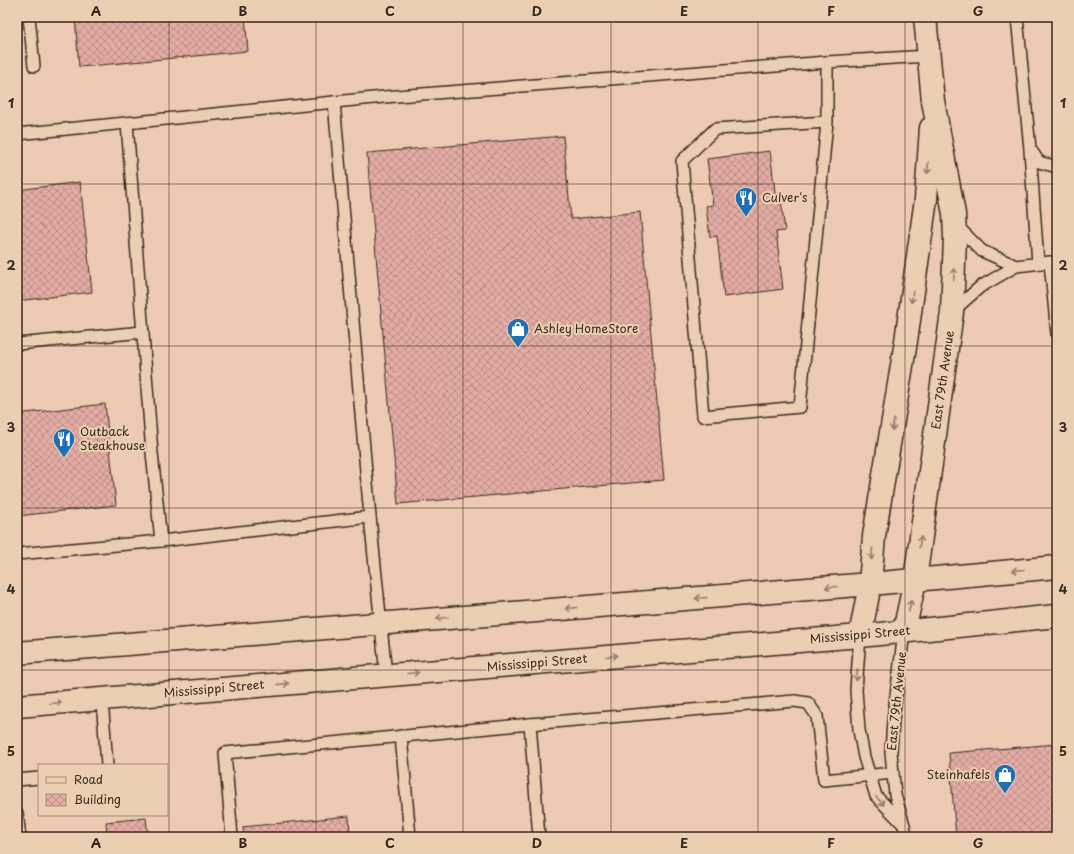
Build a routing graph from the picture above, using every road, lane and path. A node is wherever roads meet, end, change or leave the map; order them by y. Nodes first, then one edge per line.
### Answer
1 (29, 17) edge
2 (925, 17) edge
3 (1017, 17) edge
4 (928, 56) junction
5 (828, 62) junction
6 (34, 66) dead end
7 (933, 101) junction
8 (334, 102) junction
9 (827, 122) junction
10 (127, 123) junction
11 (17, 134) edge
12 (1030, 149) junction
13 (1057, 167) edge
14 (955, 223) junction
15 (1054, 262) edge
16 (1038, 263) junction
17 (1016, 266) junction
18 (952, 312) junction
19 (143, 332) junction
20 (1057, 334) edge
21 (17, 344) edge
22 (370, 516) junction
23 (161, 541) junction
24 (17, 554) edge
25 (1057, 567) edge
26 (915, 580) junction
27 (870, 584) junction
28 (1057, 616) edge
29 (382, 623) junction
30 (904, 632) junction
31 (860, 636) junction
32 (17, 653) edge
33 (386, 675) junction
34 (102, 699) junction
35 (17, 706) edge
36 (530, 724) junction
37 (401, 736) junction
38 (107, 764) edge
39 (893, 773) junction
40 (870, 776) junction
41 (38, 778) edge
42 (17, 780) edge
43 (17, 813) edge
44 (904, 826) junction
45 (20, 837) edge
46 (232, 837) edge
47 (410, 837) edge
48 (539, 837) edge
49 (906, 837) edge

1 - 6 lane
2 - 4 street, East 79th Avenue
3 - 12 lane
4 - 5 lane
4 - 7 street, East 79th Avenue
5 - 8 lane
5 - 9 lane
7 - 14 street, East 79th Avenue
7 -> 27 street, East 79th Avenue
8 - 10 lane
8 - 22 lane
9 - 9 lane
10 - 11 lane
10 - 19 lane
12 - 13 lane
12 - 16 lane
14 - 17 lane
18 -> 14 street, East 79th Avenue
15 - 16 lane
15 - 20 lane
16 - 17 lane
17 - 18 lane
26 -> 18 street, East 79th Avenue
19 - 21 lane
19 - 23 lane
22 - 23 lane
22 - 29 lane
23 - 24 lane
25 -> 26 street
26 - 27 street
30 -> 26 street, East 79th Avenue
27 -> 29 street
27 - 31 street, East 79th Avenue
28 - 30 street, Mississippi Street
29 - 32 street
29 - 33 lane
30 - 31 street, Mississippi Street
30 - 39 lane, East 79th Avenue
33 -> 31 street, Mississippi Street
31 -> 40 lane, East 79th Avenue
34 -> 33 street, Mississippi Street
35 -> 34 street, Mississippi Street
34 - 38 lane
36 - 37 lane
36 - 40 lane
36 - 48 lane
37 - 46 lane
37 - 47 lane
39 - 40 lane
39 - 44 lane, East 79th Avenue
40 -> 44 lane, East 79th Avenue
41 - 42 lane
43 - 45 lane
44 - 49 lane

